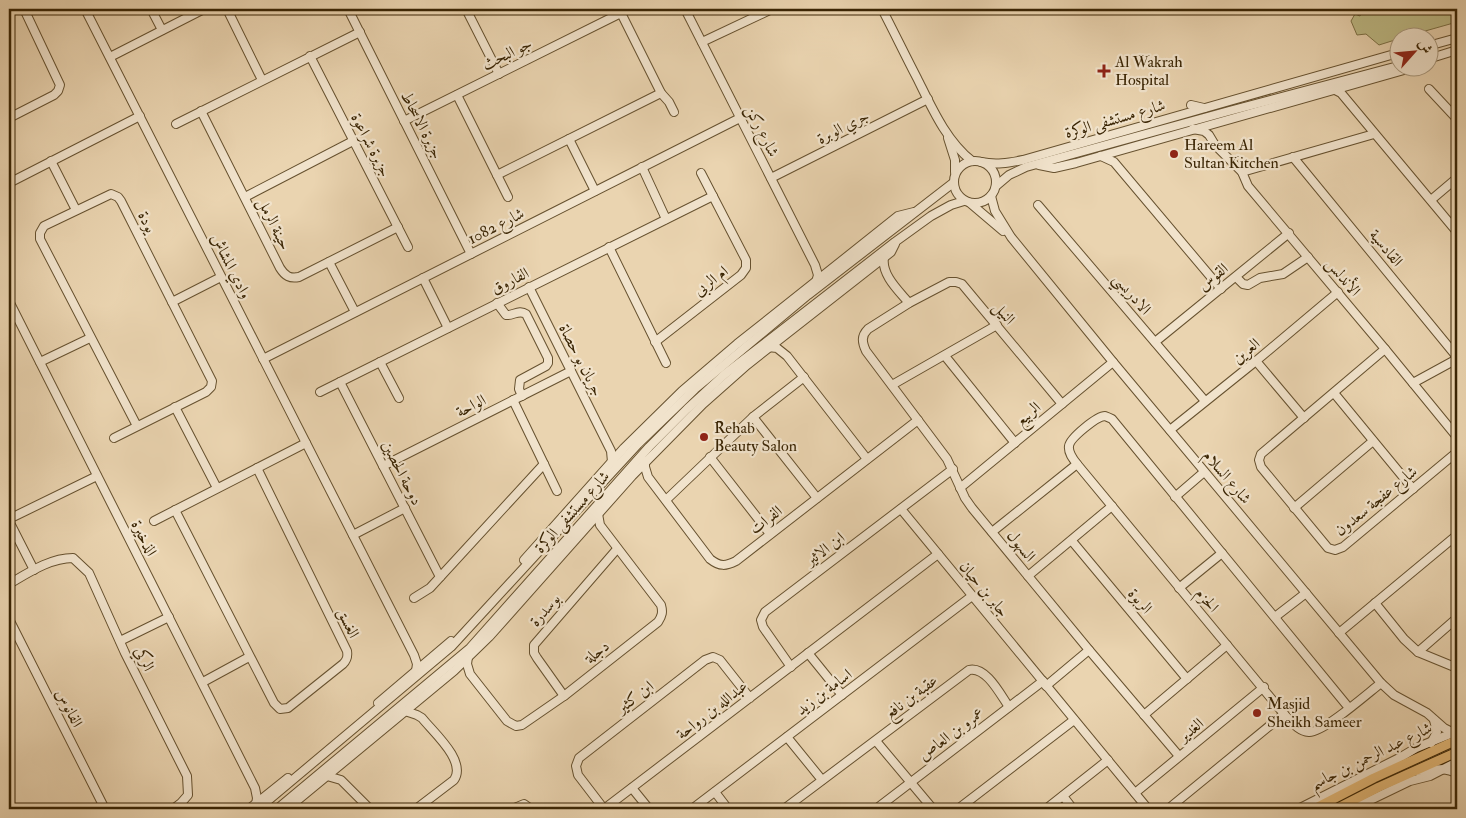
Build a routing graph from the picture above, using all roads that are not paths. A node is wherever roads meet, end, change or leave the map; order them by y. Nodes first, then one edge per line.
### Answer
1 (24, 9) edge
2 (85, 9) edge
3 (151, 9) edge
4 (204, 9) edge
5 (227, 9) edge
6 (348, 9) edge
7 (466, 9) edge
8 (685, 9) edge
9 (772, 9) edge
10 (882, 9) edge
11 (620, 11) edge
12 (162, 30) junction
13 (360, 32) junction
14 (1457, 38) edge
15 (702, 42) junction
16 (1438, 43) edge
17 (1457, 50) edge
18 (310, 56) junction
19 (1438, 56) edge
20 (110, 57) junction
21 (1388, 57) edge
22 (1338, 65) dead end
23 (1388, 69) edge
24 (498, 74) junction
25 (1325, 75) junction
26 (1388, 75) edge
27 (262, 80) junction
28 (1353, 85) junction
29 (1324, 86) junction
30 (1335, 89) junction
31 (1429, 89) dead end
32 (661, 94) junction
33 (457, 95) junction
34 (928, 99) junction
35 (1350, 104) junction
36 (1191, 105) dead end
37 (1206, 108) junction
38 (1454, 110) edge
39 (200, 111) junction
40 (1229, 111) junction
41 (674, 112) dead end
42 (140, 116) junction
43 (9, 118) edge
44 (740, 118) junction
45 (1457, 119) edge
46 (404, 121) junction
47 (1214, 122) junction
48 (176, 124) dead end
49 (944, 129) junction
50 (1193, 129) junction
51 (1374, 134) junction
52 (1209, 135) junction
53 (569, 139) junction
54 (354, 141) junction
55 (1125, 148) junction
56 (1101, 156) junction
57 (1293, 157) junction
58 (51, 161) junction
59 (972, 161) junction
60 (982, 162) junction
61 (1037, 164) junction
62 (1118, 167) junction
63 (642, 168) junction
64 (956, 172) junction
65 (1242, 172) junction
66 (701, 173) dead end
67 (497, 175) junction
68 (771, 178) junction
69 (1457, 178) edge
70 (9, 183) edge
71 (953, 183) junction
72 (996, 186) junction
73 (595, 191) junction
74 (713, 196) junction
75 (991, 196) junction
76 (245, 197) junction
77 (508, 197) dead end
78 (1431, 200) junction
79 (967, 202) junction
80 (1038, 205) dead end
81 (76, 210) junction
82 (916, 211) junction
83 (666, 219) junction
84 (398, 227) junction
85 (1457, 232) edge
86 (1289, 233) junction
87 (1012, 237) junction
88 (895, 242) junction
89 (408, 247) dead end
90 (609, 248) junction
91 (471, 254) junction
92 (1308, 257) junction
93 (884, 258) junction
94 (330, 262) junction
95 (815, 265) junction
96 (870, 269) junction
97 (830, 270) junction
98 (886, 273) junction
99 (1236, 276) junction
100 (221, 277) junction
101 (423, 278) junction
102 (817, 280) junction
103 (529, 287) junction
104 (1221, 289) junction
105 (1338, 292) junction
106 (808, 295) junction
107 (9, 301) edge
108 (172, 302) junction
109 (497, 303) junction
110 (909, 303) junction
111 (355, 312) junction
112 (997, 325) junction
113 (448, 328) junction
114 (90, 338) junction
115 (783, 338) junction
116 (862, 339) joint
117 (655, 342) junction
118 (1155, 342) junction
119 (771, 347) junction
120 (759, 348) junction
121 (1386, 349) junction
122 (787, 356) junction
123 (945, 356) junction
124 (1457, 358) edge
125 (263, 359) junction
126 (1256, 361) junction
127 (40, 362) junction
128 (380, 362) junction
129 (1113, 362) junction
130 (666, 363) dead end
131 (571, 371) junction
132 (804, 377) junction
133 (340, 382) junction
134 (1413, 383) junction
135 (892, 385) junction
136 (320, 392) dead end
137 (1334, 393) junction
138 (522, 396) junction
139 (399, 398) dead end
140 (512, 400) junction
141 (1205, 401) junction
142 (1062, 404) junction
143 (175, 407) junction
144 (753, 418) junction
145 (1304, 418) junction
146 (918, 420) junction
147 (137, 426) junction
148 (1170, 430) junction
149 (1457, 437) edge
150 (114, 438) dead end
151 (1373, 441) junction
152 (306, 443) junction
153 (1015, 443) junction
154 (638, 444) junction
155 (609, 446) junction
156 (649, 447) junction
157 (624, 448) junction
158 (1457, 452) edge
159 (710, 457) junction
160 (867, 459) junction
161 (612, 462) junction
162 (645, 462) junction
163 (544, 464) junction
164 (1077, 464) junction
165 (383, 466) junction
166 (257, 468) junction
167 (953, 469) junction
168 (1204, 472) junction
169 (97, 476) junction
170 (632, 476) junction
171 (648, 477) junction
172 (217, 488) junction
173 (960, 488) junction
174 (1413, 489) junction
175 (557, 492) dead end
176 (1175, 497) junction
177 (817, 498) junction
178 (666, 500) junction
179 (1112, 506) junction
180 (405, 508) junction
181 (1294, 508) junction
182 (901, 509) junction
183 (175, 510) junction
184 (598, 514) junction
185 (9, 520) edge
186 (154, 521) dead end
187 (586, 528) junction
188 (602, 529) junction
189 (992, 532) junction
190 (770, 534) junction
191 (353, 535) junction
192 (1457, 535) edge
193 (1072, 541) junction
194 (617, 549) junction
195 (1222, 553) junction
196 (938, 554) junction
197 (34, 570) junction
198 (1028, 576) junction
199 (440, 577) junction
200 (9, 584) edge
201 (1179, 588) junction
202 (1306, 592) junction
203 (972, 596) junction
204 (414, 598) dead end
205 (1375, 604) junction
206 (169, 617) junction
207 (1275, 617) junction
208 (1457, 618) edge
209 (9, 620) edge
210 (1339, 633) junction
211 (120, 640) junction
212 (1228, 645) junction
213 (470, 648) junction
214 (1089, 650) junction
215 (1418, 652) junction
216 (808, 653) junction
217 (414, 655) junction
218 (441, 656) junction
219 (249, 657) junction
220 (467, 658) junction
221 (430, 659) junction
222 (791, 667) junction
223 (1457, 668) edge
224 (417, 670) junction
225 (454, 671) junction
226 (439, 674) junction
227 (470, 674) junction
228 (1187, 679) junction
229 (203, 682) junction
230 (409, 683) junction
231 (1044, 683) junction
232 (1381, 683) junction
233 (1264, 687) junction
234 (842, 695) junction
235 (564, 696) junction
236 (420, 698) junction
237 (750, 698) junction
238 (1009, 707) junction
239 (1349, 708) junction
240 (405, 711) junction
241 (1284, 714) junction
242 (1144, 715) junction
243 (422, 718) junction
244 (1074, 720) junction
245 (1434, 720) junction
246 (1457, 731) edge
247 (787, 737) junction
248 (1457, 740) edge
249 (876, 741) junction
250 (1430, 743) junction
251 (1457, 752) edge
252 (1180, 756) junction
253 (1108, 760) junction
254 (1413, 761) junction
255 (1457, 762) edge
256 (340, 765) junction
257 (1443, 769) junction
258 (1415, 771) junction
259 (1457, 774) edge
260 (327, 776) junction
261 (822, 780) junction
262 (343, 782) junction
263 (911, 782) junction
264 (255, 788) junction
265 (632, 788) junction
266 (301, 790) junction
267 (270, 792) junction
268 (715, 792) junction
269 (1135, 793) junction
270 (1063, 796) junction
271 (294, 806) edge
272 (256, 807) edge
273 (105, 809) edge
274 (173, 809) edge
275 (249, 809) edge
276 (277, 809) edge
277 (287, 809) edge
278 (370, 809) edge
279 (416, 809) edge
280 (512, 809) edge
281 (531, 809) edge
282 (604, 809) edge
283 (649, 809) edge
284 (692, 809) edge
285 (728, 809) edge
286 (784, 809) edge
287 (876, 809) edge
288 (933, 809) edge
289 (958, 809) edge
290 (1046, 809) edge
291 (1073, 809) edge
292 (1148, 809) edge
293 (1168, 809) edge
294 (1298, 809) edge
295 (1314, 809) edge
296 (1336, 809) edge
297 (1352, 809) edge

1 - 43 street
2 - 20 street, وادي المشاش
3 - 12 street
4 - 12 street
5 - 27 street
6 - 13 street, جزيرة الاسحاط
7 - 24 street
8 - 15 street, شارع ركن
9 - 15 street
10 - 34 street
11 - 24 street, جو البحث
11 - 32 street
12 - 20 street
13 - 18 street
13 - 46 street, جزيرة الاسحاط
14 - 16 street
15 - 44 street, شارع ركن
17 - 19 street
18 - 27 street
18 - 54 street, جزيرة شراعوة
20 - 42 street, وادي المشاش
21 - 25 street, شارع مستشفى الوكرة
22 - 25 street
23 - 29 street, شارع مستشفى الوكرة
24 - 33 street, جو البحث
25 - 37 street, شارع مستشفى الوكرة
26 - 28 street, شارع مستشفى الوكرة
27 - 39 street
28 - 30 street, شارع مستشفى الوكرة
28 - 35 street
29 - 30 street
29 - 40 street, شارع مستشفى الوكرة
30 - 35 street
30 - 47 street, شارع مستشفى الوكرة
31 - 38 street
32 - 41 street
32 - 53 street
33 - 46 street, جو البحث
33 - 67 street
34 - 49 street
34 - 68 street, جري الوبرة
35 - 51 street
36 - 37 street
37 - 60 street, شارع مستشفى الوكرة
38 - 45 street
39 - 48 street
39 - 76 street
40 - 47 street
40 - 61 street, شارع مستشفى الوكرة
42 - 58 street
42 - 100 street, وادي المشاش
44 - 63 street, شارع 1082
44 - 68 street, شارع ركن
46 - 91 street, جزيرة الاسحاط
47 - 50 street, شارع مستشفى الوكرة
47 - 52 street
49 - 59 street
49 - 64 street
50 - 52 street
50 - 55 street, شارع مستشفى الوكرة
51 - 57 street
51 - 78 street
52 - 65 street, الأندلس
53 - 67 street
53 - 73 street
54 - 76 street, حينة الرمل
54 - 84 street, جزيرة شراعوة
55 - 56 street, شارع مستشفى الوكرة
55 - 62 street
56 - 61 street, شارع مستشفى الوكرة
56 - 62 street
57 - 65 street
57 - 124 street, القادسية
58 - 70 street
58 - 81 street
59 - 60 street
59 - 64 street
60 - 72 street
61 - 72 street, شارع مستشفى الوكرة
62 - 104 street
63 - 73 street, شارع 1082
63 - 83 street
64 - 71 street
65 - 86 street, الأندلس
66 - 74 street, ام الربى
67 - 77 street
68 - 95 street, شارع ركن
69 - 78 street
71 - 79 street
71 - 82 street, شارع مستشفى الوكرة
72 - 75 street
73 - 91 street, شارع 1082
74 - 83 street, الفاروق
74 - 117 street, ام الربى
75 - 79 street
75 - 87 street, شارع السلام
76 - 94 street, حينة الرمل
78 - 85 street
79 - 87 street, شارع السلام
79 - 88 street, شارع مستشفى الوكرة
80 - 118 street, الادريسي
81 - 108 street, يودة
81 - 114 street, يودة
82 - 97 street, شارع مستشفى الوكرة
82 - 106 street, شارع مستشفى الوكرة
83 - 90 street, الفاروق
84 - 89 street, جزيرة شراعوة
84 - 94 street, حينة الرمل
86 - 92 street, الأندلس
86 - 99 street, القوس
87 - 129 street, شارع السلام
88 - 93 street, شارع مستشفى الوكرة
88 - 120 street, شارع مستشفى الوكرة
90 - 103 street, الفاروق
90 - 117 street
91 - 101 street, شارع 1082
92 - 99 street
92 - 105 street, الأندلس
93 - 96 street, شارع مستشفى الوكرة
93 - 98 street
94 - 111 street
95 - 97 street
95 - 102 street, شارع ركن
96 - 98 street
96 - 115 street, شارع مستشفى الوكرة
97 - 102 street, شارع مستشفى الوكرة
98 - 110 street
99 - 104 street, القوس
100 - 108 street
100 - 125 street, وادي المشاش
101 - 111 street, شارع 1082
101 - 113 street
102 - 106 street, شارع مستشفى الوكرة
102 - 157 street, شارع مستشفى الوكرة
103 - 109 street, الفاروق
103 - 131 street, جريان بو حصاة
104 - 118 street, القوس
105 - 121 street, الأندلس
105 - 126 street, العرين
106 - 154 street, شارع مستشفى الوكرة
107 - 127 street, الذخيرة
108 - 143 street, يودة
109 - 113 street, الفاروق
109 - 138 street
110 - 112 street, النيل
110 - 116 street, النيل
111 - 125 street, شارع 1082
112 - 123 street
112 - 142 street, النيل
113 - 128 street, الفاروق
114 - 127 street
114 - 147 street, يودة
115 - 119 street, شارع مستشفى الوكرة
115 - 122 street
116 - 135 street, السهول
117 - 130 street
118 - 141 street, الادريسي
119 - 120 street
119 - 122 street
119 - 162 street, شارع مستشفى الوكرة
120 - 156 street, شارع مستشفى الوكرة
121 - 134 street, الأندلس
121 - 137 street, شارع عفجة سعدون
122 - 132 street
123 - 135 street
123 - 153 street
124 - 134 street
125 - 152 street, وادي المشاش
126 - 141 street, العرين
126 - 145 street
127 - 169 street, الذخيرة
128 - 133 street, الفاروق
128 - 139 street
129 - 142 street, الربيع
129 - 148 street, شارع السلام
131 - 138 street, الواحة
131 - 155 street, جريان بو حصاة
132 - 144 street
132 - 160 street
133 - 136 street, الفاروق
133 - 165 street, دوحة الحصين
134 - 149 street, الأندلس
135 - 146 street, السهول
137 - 145 street, شارع عفجة سعدون
137 - 151 street
138 - 140 street, الواحة
140 - 163 street
140 - 165 street, الواحة
141 - 148 street, العرين
142 - 153 street, الربيع
143 - 147 street, يودة
143 - 172 street
144 - 159 street
144 - 177 street
145 - 181 street, شارع عفجة سعدون
146 - 160 street, الفرات
146 - 167 street, السهول
147 - 150 street, يودة
148 - 168 street, شارع السلام
151 - 174 street
151 - 181 street
152 - 166 street
152 - 191 street, وادي المشاش
153 - 173 street, الربيع
154 - 157 street
154 - 218 street, شارع مستشفى الوكرة
155 - 157 street
155 - 161 street, جريان بو حصاة
156 - 162 street, الفرات
156 - 213 street, شارع مستشفى الوكرة
157 - 161 street, شارع مستشفى الوكرة
158 - 174 street, شارع عفجة سعدون
159 - 178 street
159 - 190 street
160 - 177 street, الفرات
161 - 221 street, شارع مستشفى الوكرة
162 - 170 street, شارع مستشفى الوكرة
162 - 171 street, الفرات
163 - 175 street
163 - 199 street
164 - 176 street, الحزم
164 - 179 street, الحزم
164 - 189 street
165 - 180 street, دوحة الحصين
166 - 172 street
166 - 219 street, الغسق
167 - 173 street, السهول
167 - 182 street, ابن الاثير
168 - 176 street
168 - 202 street, شارع السلام
169 - 185 street
169 - 206 street, الذخيرة
170 - 171 street
170 - 184 street, شارع مستشفى الوكرة
171 - 178 street, الفرات
172 - 183 street
173 - 189 street, السهول
174 - 181 street, شارع عفجة سعدون
176 - 195 street
177 - 190 street, الفرات
178 - 190 street, الفرات
179 - 193 street
179 - 201 street, الحزم
180 - 191 street
180 - 199 street, دوحة الحصين
182 - 196 street, جابر بن حيان
182 - 222 street, ابن الاثير
183 - 186 street
183 - 219 street, الغسق
184 - 187 street, شارع مستشفى الوكرة
184 - 188 street, دجلة
185 - 197 street
187 - 188 street
187 - 220 street, شارع مستشفى الوكرة
188 - 194 street, دجلة
189 - 198 street, السهول
191 - 217 street, وادي المشاش
192 - 205 street
193 - 198 street
193 - 228 street, الربوة
194 - 235 street, بوسدرة
194 - 235 street, دجلة
195 - 201 street
195 - 207 street
196 - 203 street, جابر بن حيان
196 - 216 street, عبدالله بن رواحة
197 - 200 street, الركي
197 - 211 street, الركي
198 - 214 street, السهول
199 - 204 street
201 - 212 street, الحزم
202 - 207 street
202 - 210 street, شارع السلام
203 - 231 street, جابر بن حيان
203 - 234 street, اسامة بن زيد
205 - 210 street
205 - 215 street
206 - 211 street
206 - 229 street, الذخيرة
207 - 239 street
208 - 215 street
209 - 273 street, الفانوس
210 - 232 street, شارع السلام
211 - 274 street, الركي
212 - 228 street
212 - 233 street, الحزم
213 - 220 street, دجلة
213 - 226 street, شارع مستشفى الوكرة
214 - 231 street
214 - 242 street, السهول
215 - 223 street
216 - 222 street, عبدالله بن رواحة
216 - 234 street
217 - 221 street
217 - 224 street, وادي المشاش
218 - 221 street
218 - 230 street, شارع مستشفى الوكرة
219 - 229 street
220 - 225 street, شارع مستشفى الوكرة
220 - 227 street, دجلة
221 - 224 street, شارع مستشفى الوكرة
222 - 237 street, عبدالله بن رواحة
224 - 230 street
224 - 267 street, شارع مستشفى الوكرة
225 - 226 street
225 - 227 street
225 - 236 street, شارع مستشفى الوكرة
226 - 266 street, شارع مستشفى الوكرة
227 - 235 street, دجلة
228 - 242 street
229 - 264 street, الذخيرة
230 - 272 street, شارع مستشفى الوكرة
231 - 238 street, عمرو بن العاص
231 - 244 street, جابر بن حيان
232 - 239 street, الحزم
232 - 245 street, شارع السلام
233 - 241 street, الحزم
233 - 252 street, الغدير
234 - 247 street, اسامة بن زيد
236 - 240 street, شارع مستشفى الوكرة
236 - 243 street
237 - 265 street, عبدالله بن رواحة
237 - 282 street, ابن كثير
238 - 249 street, عقبة بن نافع
238 - 263 street, عمرو بن العاص
239 - 241 street, الحزم
240 - 243 street
240 - 256 street, شارع مستشفى الوكرة
241 - 293 street
242 - 252 street, السهول
243 - 279 street
244 - 253 street, جابر بن حيان
244 - 289 street
245 - 246 street, شارع السلام
245 - 250 street
246 - 250 street, شارع عبد الرحمن بن جاسم
247 - 261 street
247 - 268 street, اسامة بن زيد
248 - 254 main road, شارع عبد الرحمن بن جاسم
249 - 261 street, عقبة بن نافع
249 - 263 street
250 - 254 street
250 - 294 street, شارع عبد الرحمن بن جاسم
251 - 258 main road, شارع عبد الرحمن بن جاسم
252 - 269 street, الغدير
253 - 269 street, جابر بن حيان
253 - 270 street
254 - 295 main road, شارع عبد الرحمن بن جاسم
255 - 257 street
256 - 260 street, شارع مستشفى الوكرة
256 - 262 street
257 - 258 street
257 - 259 street
257 - 297 street
258 - 296 main road, شارع عبد الرحمن بن جاسم
260 - 262 street
260 - 271 street, شارع مستشفى الوكرة
261 - 286 street, عقبة بن نافع
262 - 278 street
263 - 287 street, عمرو بن العاص
263 - 288 street
264 - 267 street
264 - 272 street, الذخيرة
265 - 282 street, عبدالله بن رواحة
265 - 283 street
266 - 271 street
266 - 276 street, شارع مستشفى الوكرة
267 - 272 street, شارع مستشفى الوكرة
268 - 284 street, اسامة بن زيد
268 - 285 street
269 - 292 street, جابر بن حيان
270 - 290 street
270 - 291 street
271 - 277 street, شارع مستشفى الوكرة
272 - 275 street, شارع مستشفى الوكرة
280 - 281 street

